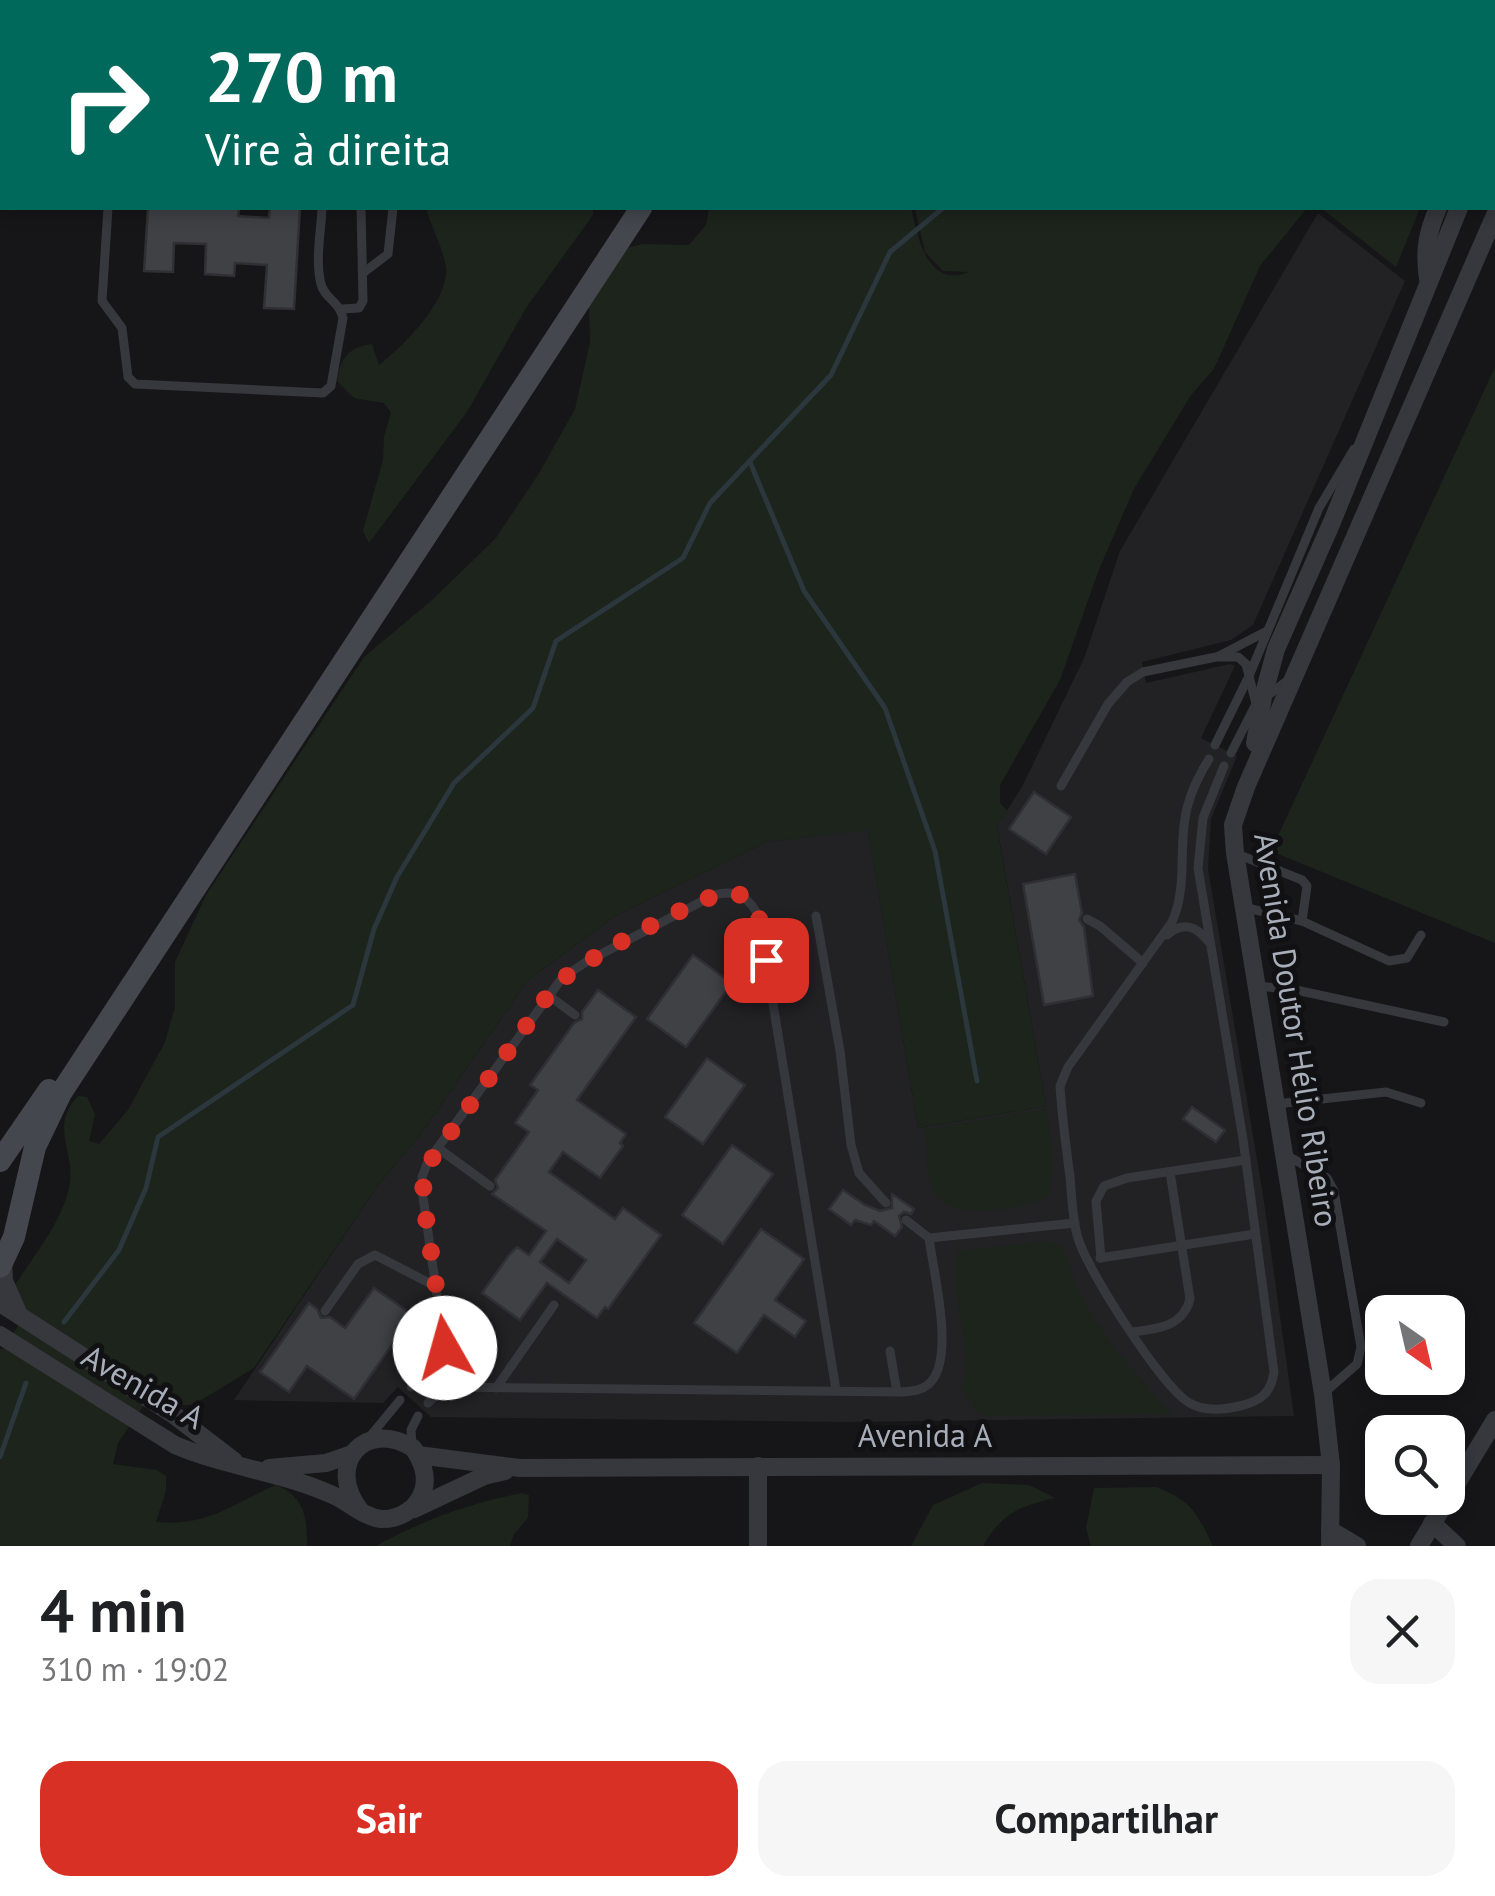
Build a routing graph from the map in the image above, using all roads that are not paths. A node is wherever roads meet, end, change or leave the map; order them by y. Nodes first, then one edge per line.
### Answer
1 (108, 210) edge
2 (322, 210) edge
3 (361, 210) edge
4 (394, 210) edge
5 (622, 210) edge
6 (640, 210) edge
7 (1437, 210) edge
8 (1458, 210) edge
9 (1495, 215) edge
10 (364, 272) junction
11 (1428, 279) junction
12 (342, 309) junction
13 (1291, 634) junction
14 (1216, 657) junction
15 (1249, 676) junction
16 (1292, 678) junction
17 (1260, 700) junction
18 (1215, 745) dead end
19 (1231, 753) dead end
20 (1208, 759) dead end
21 (1224, 766) dead end
22 (1061, 786) dead end
23 (1246, 787) junction
24 (1235, 853) junction
25 (1244, 907) junction
26 (816, 916) dead end
27 (1087, 919) dead end
28 (1302, 922) junction
29 (1421, 935) dead end
30 (1209, 944) junction
31 (1154, 947) junction
32 (1143, 963) junction
33 (1257, 986) junction
34 (548, 995) junction
35 (575, 1015) dead end
36 (1444, 1022) dead end
37 (1421, 1103) dead end
38 (1276, 1104) junction
39 (438, 1148) junction
40 (1284, 1154) junction
41 (0, 1160) edge
42 (1246, 1160) junction
43 (1170, 1172) junction
44 (490, 1186) dead end
45 (886, 1202) dead end
46 (906, 1220) dead end
47 (1075, 1223) junction
48 (1255, 1234) junction
49 (928, 1238) junction
50 (1181, 1246) junction
51 (1101, 1258) junction
52 (1088, 1260) junction
53 (2, 1264) edge
54 (438, 1287) junction
55 (0, 1303) edge
56 (554, 1305) dead end
57 (324, 1310) dead end
58 (19, 1315) junction
59 (1132, 1332) junction
60 (0, 1336) edge
61 (445, 1348) junction
62 (890, 1351) dead end
63 (411, 1387) dead end
64 (450, 1388) junction
65 (496, 1388) junction
66 (836, 1390) junction
67 (897, 1392) junction
68 (1323, 1394) junction
69 (400, 1400) dead end
70 (428, 1403) dead end
71 (418, 1416) dead end
72 (1495, 1420) edge
73 (357, 1450) junction
74 (415, 1451) junction
75 (238, 1464) junction
76 (1331, 1465) junction
77 (758, 1466) junction
78 (520, 1468) junction
79 (360, 1510) junction
80 (410, 1510) junction
81 (1432, 1524) junction
82 (1330, 1538) edge
83 (758, 1546) edge
84 (1357, 1546) edge
85 (1419, 1546) edge
86 (1457, 1546) edge

1 - 12 lane
2 - 12 lane
3 - 10 lane
4 - 10 lane
5 - 41 street
6 - 53 street
7 - 11 street
8 - 11 street, Avenida Doutor Hélio Ribeiro
9 - 13 street, Avenida Doutor Hélio Ribeiro
10 - 12 lane
11 - 13 street, Avenida Doutor Hélio Ribeiro
13 - 14 lane
13 - 15 lane
13 - 16 street, Avenida Doutor Hélio Ribeiro
13 - 17 street
14 - 15 lane
14 - 22 lane
15 - 17 lane
15 - 18 lane
16 - 17 lane
16 - 23 street, Avenida Doutor Hélio Ribeiro
17 - 19 lane
17 - 23 street
20 - 31 lane
21 - 30 lane
23 - 24 street, Avenida Doutor Hélio Ribeiro
24 - 25 street, Avenida Doutor Hélio Ribeiro
24 - 28 lane
25 - 28 lane
25 - 33 street, Avenida Doutor Hélio Ribeiro
26 - 45 lane
27 - 32 lane
28 - 29 lane
30 - 31 lane
30 - 42 lane
31 - 32 lane
32 - 47 lane
33 - 36 lane
33 - 38 street, Avenida Doutor Hélio Ribeiro
34 - 35 lane
34 - 39 lane
34 - 66 lane
37 - 38 lane
38 - 40 street, Avenida Doutor Hélio Ribeiro
39 - 44 lane
39 - 54 lane
40 - 68 street, Avenida Doutor Hélio Ribeiro
40 - 68 lane
42 - 43 lane
42 - 48 lane
43 - 50 lane
43 - 51 lane
46 - 49 lane
47 - 49 lane
47 - 52 lane
48 - 50 lane
48 - 59 lane
49 - 67 lane
50 - 51 lane
50 - 59 lane
51 - 52 lane
52 - 59 lane
53 - 58 street
54 - 57 lane
54 - 61 lane
55 - 58 street, Avenida A
56 - 65 lane
58 - 75 street, Avenida A
60 - 75 street, Avenida A
61 - 63 lane
61 - 64 lane
62 - 67 lane
64 - 65 lane
64 - 70 lane
65 - 66 lane
66 - 67 lane
68 - 76 street, Avenida Doutor Hélio Ribeiro
69 - 73 lane
71 - 74 lane
72 - 81 street
73 - 74 street
73 - 75 street
73 - 79 street
74 - 78 street
74 - 80 street
75 - 79 street
76 - 77 street, Avenida A
76 - 82 street, Avenida Doutor Hélio Ribeiro
77 - 78 street, Avenida A
77 - 83 street
78 - 80 street
79 - 80 street
81 - 85 street
81 - 86 street
82 - 84 street

